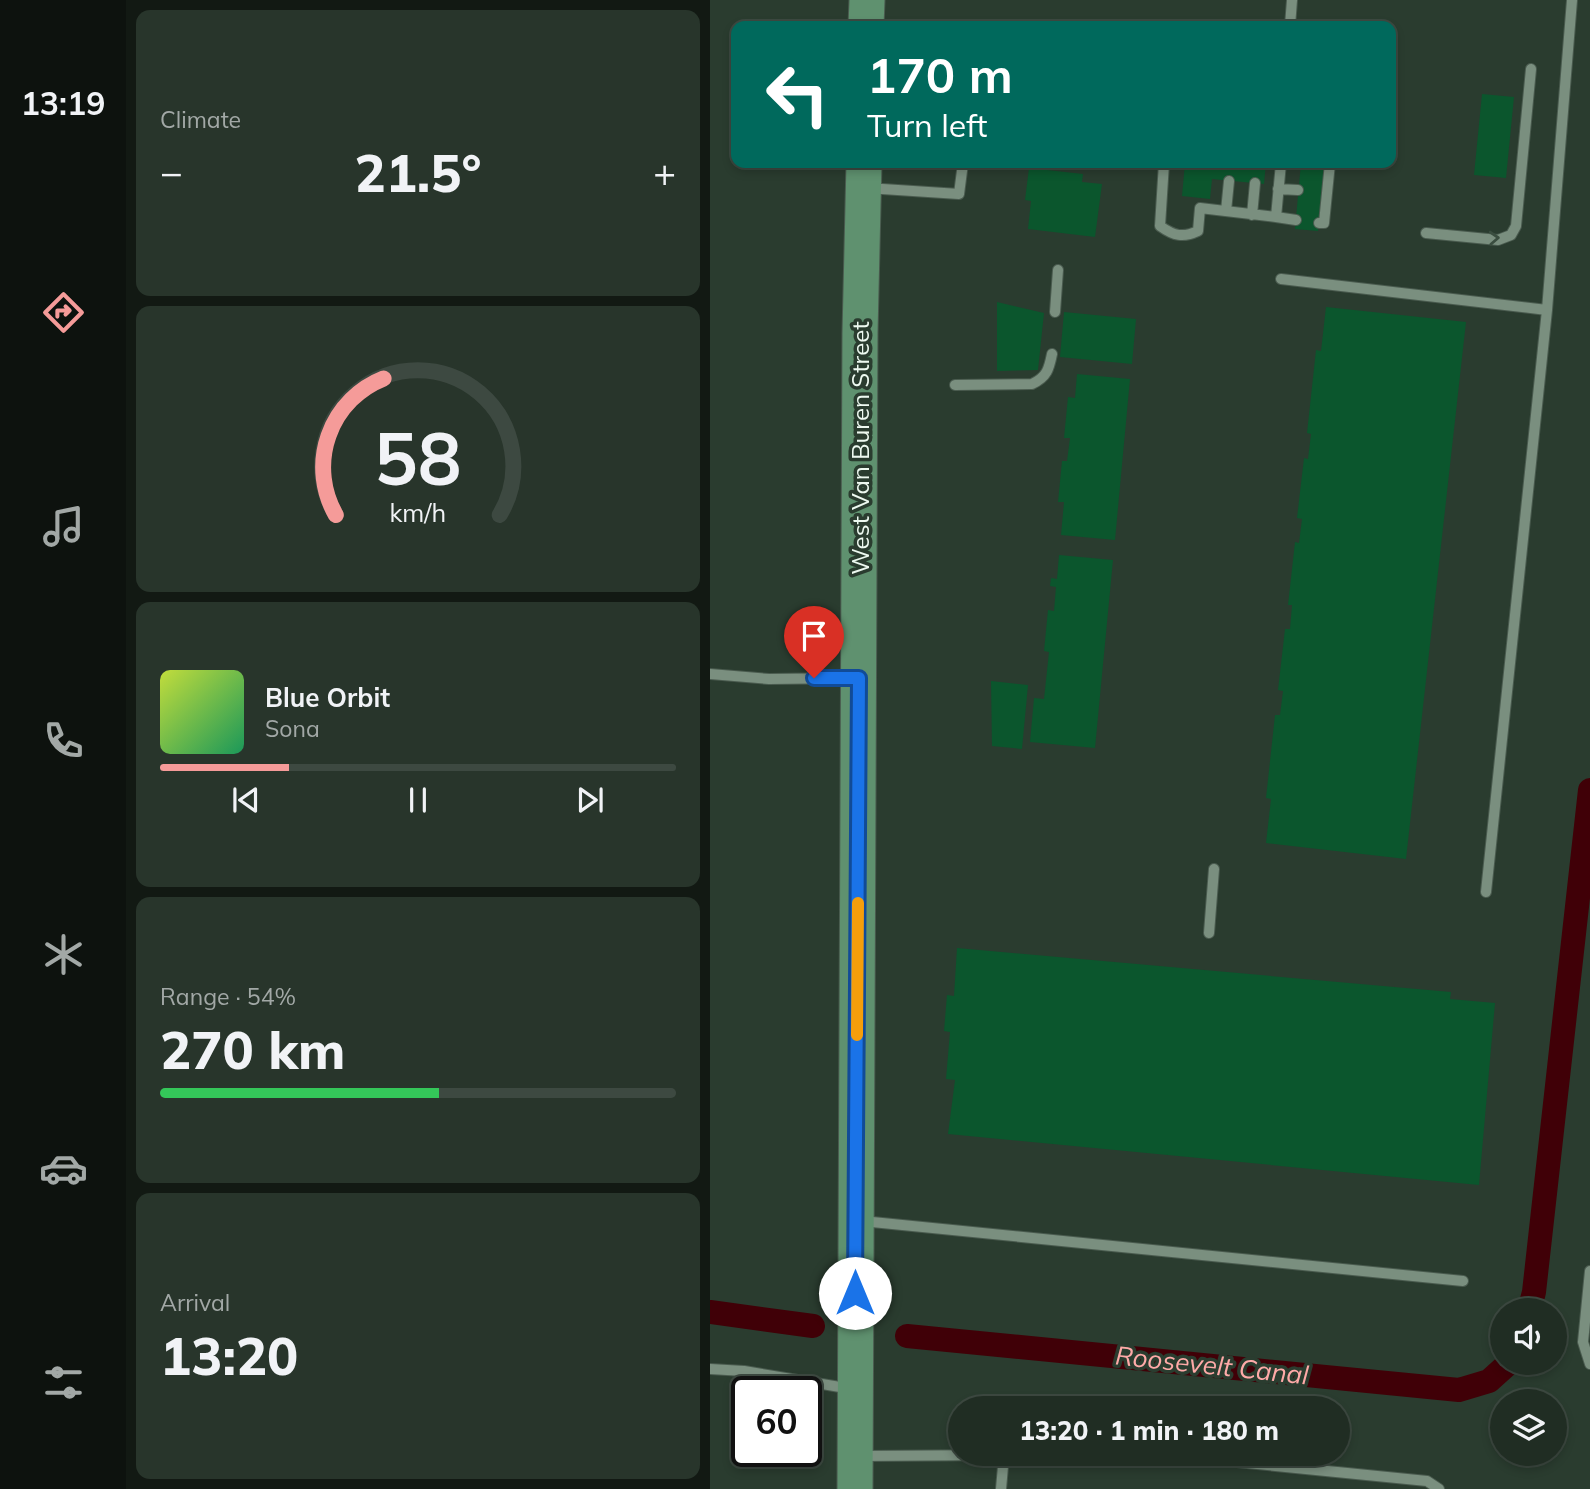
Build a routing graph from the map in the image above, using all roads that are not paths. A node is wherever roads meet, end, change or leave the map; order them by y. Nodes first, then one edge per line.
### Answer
1 (867, 0) edge
2 (1292, 0) edge
3 (1572, 0) edge
4 (866, 21) edge
5 (1290, 21) edge
6 (1531, 69) dead end
7 (962, 168) edge
8 (1163, 168) edge
9 (1280, 168) edge
10 (1329, 168) edge
11 (864, 175) edge
12 (1229, 181) dead end
13 (1255, 183) dead end
14 (1278, 189) junction
15 (1298, 190) dead end
16 (1226, 211) junction
17 (1252, 215) junction
18 (1276, 218) junction
19 (1296, 220) dead end
20 (1319, 223) dead end
21 (1426, 233) dead end
22 (1058, 271) dead end
23 (1281, 279) dead end
24 (1547, 310) junction
25 (1055, 312) dead end
26 (1052, 354) dead end
27 (955, 385) dead end
28 (710, 674) edge
29 (859, 678) junction
30 (1214, 869) dead end
31 (1486, 891) dead end
32 (1209, 933) dead end
33 (856, 1221) junction
34 (1590, 1271) edge
35 (1463, 1281) dead end
36 (1590, 1364) edge
37 (710, 1369) edge
38 (855, 1389) junction
39 (948, 1462) edge
40 (1003, 1466) edge
41 (1281, 1466) edge
42 (855, 1473) edge
43 (1000, 1489) edge
44 (1439, 1489) edge

1 - 4 main road
2 - 5 lane
3 - 24 lane
21 -> 6 lane
7 - 11 lane
8 - 16 lane
9 - 14 lane
10 - 20 lane
11 - 29 main road, West Van Buren Street
12 - 16 lane
13 - 17 lane
14 - 15 lane
14 - 18 lane
16 - 17 lane
17 - 18 lane
18 - 19 lane
22 - 25 lane
23 - 24 lane
24 - 31 lane
26 - 27 lane
28 - 29 lane
29 - 33 main road, West Van Buren Street
30 - 32 lane
33 - 35 lane
33 - 38 main road, West Van Buren Street
34 - 36 lane
37 - 38 lane
38 - 42 main road, West Van Buren Street
39 - 42 lane
40 - 43 lane
41 - 44 lane

